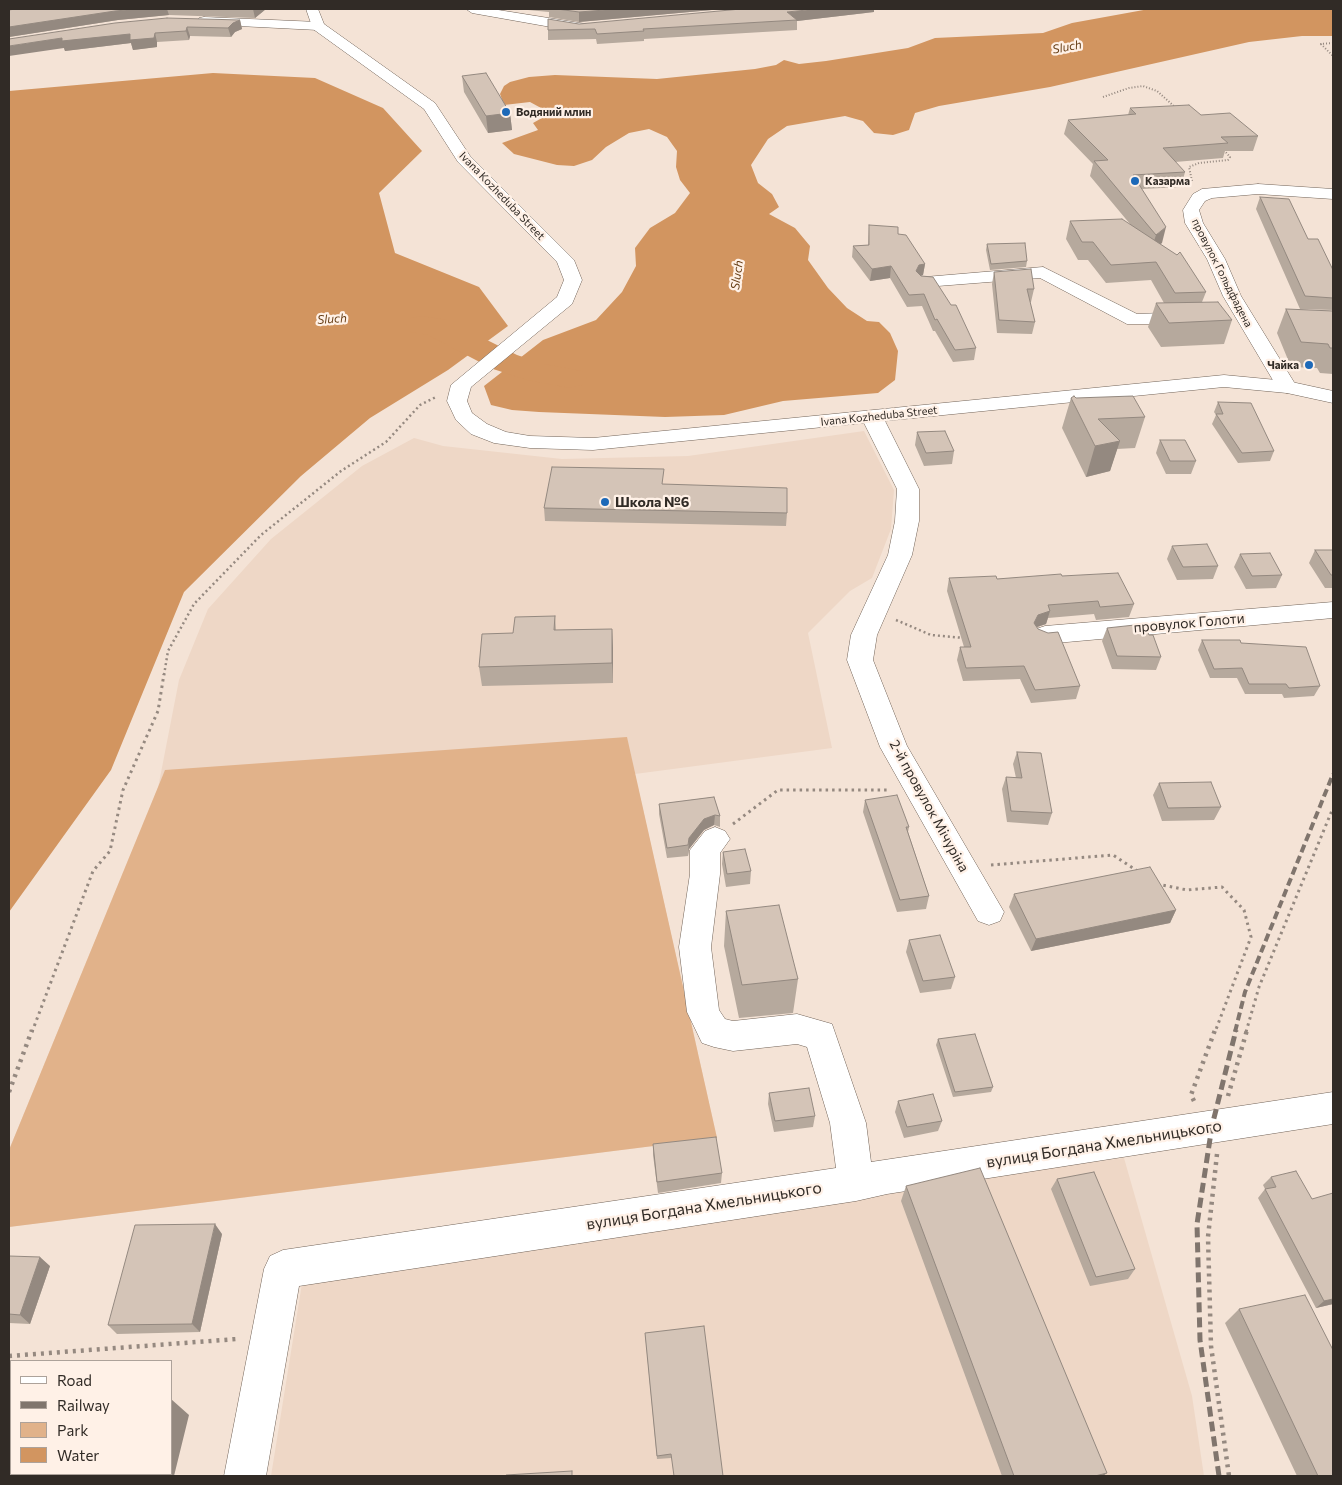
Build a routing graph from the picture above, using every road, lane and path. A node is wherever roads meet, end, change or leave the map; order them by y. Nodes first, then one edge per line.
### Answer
1 (312, 9) edge
2 (472, 9) edge
3 (194, 21) edge
4 (318, 26) junction
5 (598, 26) edge
6 (1333, 43) edge
7 (1333, 56) edge
8 (1103, 97) dead end
9 (1176, 108) edge
10 (1222, 148) edge
11 (1208, 193) junction
12 (1333, 194) edge
13 (925, 282) edge
14 (1223, 317) edge
15 (1243, 317) junction
16 (1203, 318) edge
17 (461, 385) junction
18 (1287, 387) junction
19 (1333, 397) edge
20 (872, 417) junction
21 (875, 610) junction
22 (1333, 610) edge
23 (1045, 635) edge
24 (969, 638) edge
25 (918, 790) junction
26 (1333, 808) edge
27 (715, 839) joint
28 (963, 868) junction
29 (1142, 874) edge
30 (1150, 879) edge
31 (989, 912) dead end
32 (9, 1092) edge
33 (1333, 1108) edge
34 (1212, 1126) junction
35 (856, 1183) junction
36 (271, 1336) junction
37 (9, 1356) edge
38 (245, 1476) edge
39 (1229, 1476) edge

1 - 4 street
2 - 5 street
3 - 4 street
4 - 17 street, Ivana Kozheduba Street
6 - 7 path
8 - 9 path
10 - 11 path
11 - 12 street
11 - 15 street, провулок Гольдфадена
13 - 16 street
14 - 15 street
15 - 18 street, провулок Гольдфадена
17 - 20 street, Ivana Kozheduba Street
17 - 32 path
18 - 19 street, Ivana Kozheduba Street
18 - 20 street, Ivana Kozheduba Street
20 - 21 street, 2-й провулок Мічуріна
21 - 24 path
21 - 25 street, 2-й провулок Мічуріна
22 - 23 street, провулок Голоти
25 - 27 path
25 - 28 street, 2-й провулок Мічуріна
26 - 34 path
27 - 35 street
28 - 29 path
28 - 31 street, 2-й провулок Мічуріна
30 - 34 path
33 - 34 street, вулиця Богдана Хмельницького
34 - 35 street, вулиця Богдана Хмельницького
34 - 39 path
35 - 36 street, вулиця Богдана Хмельницького
36 - 37 path
36 - 38 street, вулиця Богдана Хмельницького

